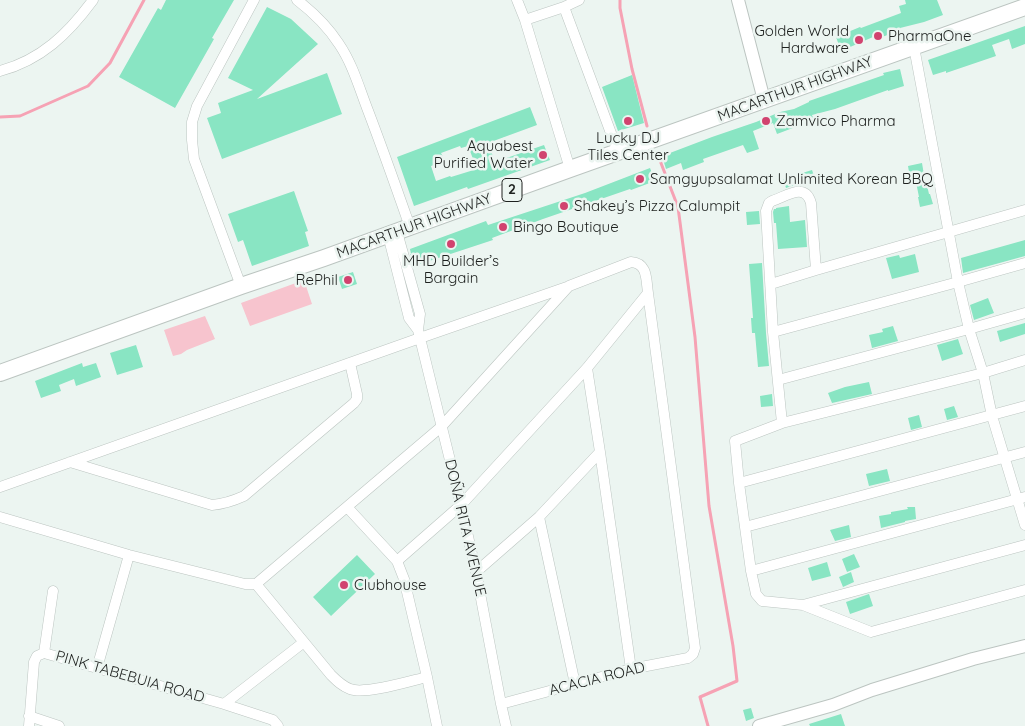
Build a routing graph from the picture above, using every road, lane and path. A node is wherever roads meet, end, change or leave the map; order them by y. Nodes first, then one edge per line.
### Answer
1 (93, 0) edge
2 (254, 0) edge
3 (297, 0) edge
4 (518, 0) edge
5 (579, 0) edge
6 (738, 0) edge
7 (564, 6) junction
8 (1025, 7) edge
9 (525, 20) junction
10 (914, 47) junction
11 (0, 71) edge
12 (764, 100) junction
13 (618, 152) junction
14 (570, 169) junction
15 (1025, 210) edge
16 (398, 231) junction
17 (949, 233) junction
18 (1025, 263) edge
19 (816, 270) junction
20 (958, 282) junction
21 (771, 284) junction
22 (241, 286) junction
23 (569, 286) junction
24 (648, 293) junction
25 (1025, 313) edge
26 (969, 329) junction
27 (774, 332) junction
28 (419, 334) junction
29 (1025, 360) edge
30 (350, 362) junction
31 (587, 368) junction
32 (0, 373) edge
33 (983, 373) junction
34 (778, 380) junction
35 (1025, 406) edge
36 (992, 416) junction
37 (782, 423) junction
38 (441, 427) junction
39 (600, 452) junction
40 (1025, 452) edge
41 (1004, 457) junction
42 (70, 462) junction
43 (739, 482) junction
44 (0, 488) edge
45 (1021, 498) edge
46 (462, 505) junction
47 (347, 507) junction
48 (0, 517) edge
49 (539, 517) junction
50 (1025, 525) edge
51 (746, 527) junction
52 (1025, 545) edge
53 (129, 555) junction
54 (397, 561) junction
55 (476, 572) junction
56 (751, 572) junction
57 (256, 584) junction
58 (1025, 590) edge
59 (53, 591) dead end
60 (803, 605) junction
61 (304, 642) junction
62 (1025, 646) edge
63 (44, 653) junction
64 (97, 668) junction
65 (631, 669) junction
66 (428, 678) junction
67 (575, 684) junction
68 (224, 704) junction
69 (501, 704) junction
70 (29, 721) edge
71 (59, 726) edge
72 (278, 726) edge
73 (437, 726) edge
74 (506, 726) edge
75 (760, 726) edge

1 - 11 street
2 - 22 street
3 - 16 street, DOÑA RITA AVENUE
4 - 9 street
5 - 7 street
6 - 12 street
7 - 9 street
7 - 13 street
8 - 10 highway, MACARTHUR HIGHWAY / 2
9 - 14 street
10 - 12 highway, MACARTHUR HIGHWAY / 2
10 - 17 street
12 - 13 highway, MACARTHUR HIGHWAY / 2
13 - 14 highway, MACARTHUR HIGHWAY / 2
14 - 16 highway, MACARTHUR HIGHWAY / 2
15 - 17 street
16 - 22 highway, MACARTHUR HIGHWAY / 2
16 - 28 street, DOÑA RITA AVENUE
17 - 19 street
17 - 20 street
18 - 20 street
19 - 21 street
19 - 21 street
20 - 26 street
20 - 27 street
21 - 27 street
22 - 32 highway, MACARTHUR HIGHWAY / 2
23 - 24 street
23 - 28 street
23 - 38 street
24 - 31 street
24 - 65 street, ACACIA ROAD
25 - 26 street
26 - 33 street
26 - 34 street
27 - 34 street
28 - 30 street
28 - 38 street, DOÑA RITA AVENUE
29 - 33 street
30 - 42 street
30 - 42 street
31 - 39 street
31 - 46 street
33 - 36 street
33 - 37 street
34 - 37 street
35 - 36 street
36 - 41 street
36 - 43 street
37 - 43 street
38 - 46 street, DOÑA RITA AVENUE
38 - 47 street
39 - 49 street
39 - 65 street
40 - 41 street
41 - 45 street
41 - 51 street
42 - 44 street
43 - 51 street
45 - 50 street
45 - 56 street
46 - 54 street
46 - 55 street, DOÑA RITA AVENUE
47 - 54 street
47 - 57 street
48 - 53 street
49 - 55 street
49 - 67 street
51 - 56 street
52 - 60 street
53 - 57 street
53 - 64 street
54 - 66 street
55 - 69 street, DOÑA RITA AVENUE
56 - 60 street
57 - 61 street
58 - 60 street
59 - 63 street
61 - 66 street
61 - 68 street
62 - 75 street
63 - 64 street, PINK TABEBUIA ROAD
63 - 70 street, PINK TABEBUIA ROAD
64 - 68 street, PINK TABEBUIA ROAD
65 - 67 street, ACACIA ROAD
66 - 73 street
67 - 69 street, ACACIA ROAD
68 - 72 street, PINK TABEBUIA ROAD
69 - 74 street, DOÑA RITA AVENUE
70 - 71 street, PINK TABEBUIA ROAD

